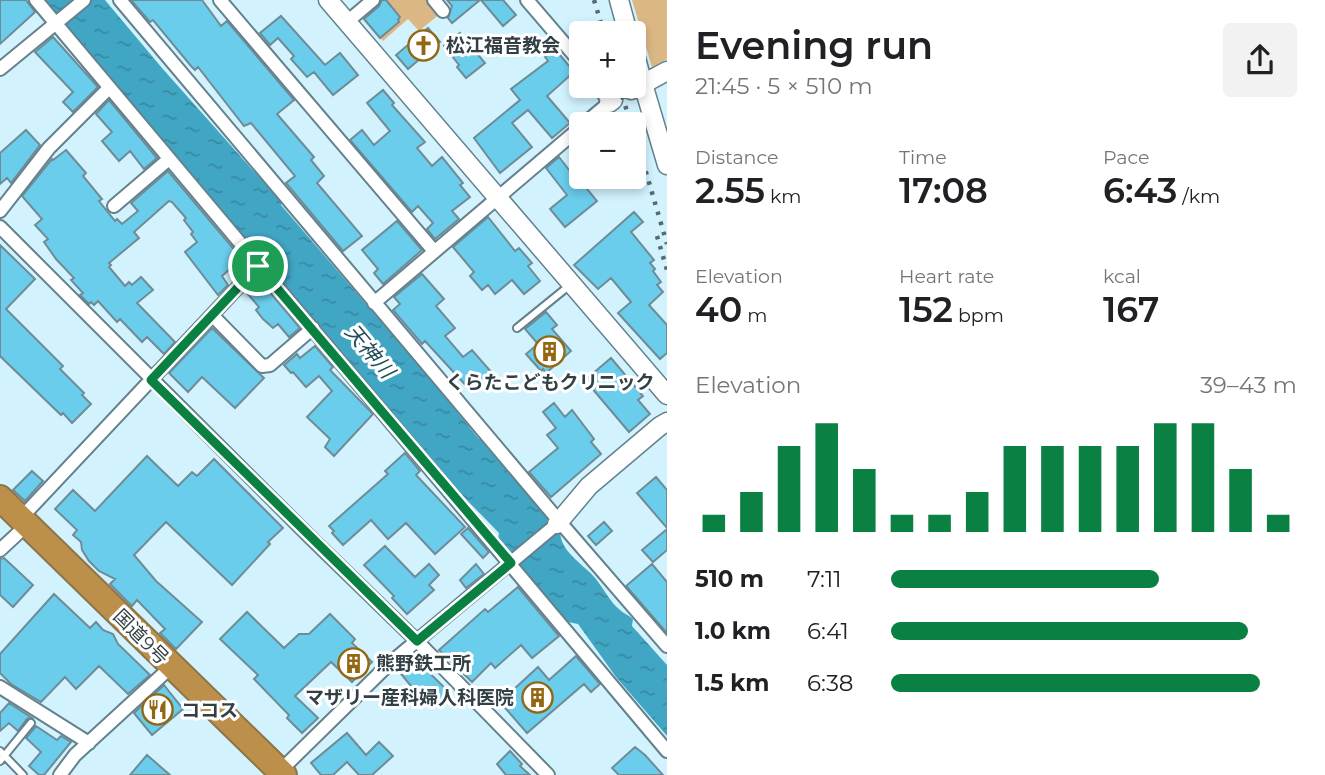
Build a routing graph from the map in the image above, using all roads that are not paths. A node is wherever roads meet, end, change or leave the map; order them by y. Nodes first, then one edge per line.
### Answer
1 (36, 0) edge
2 (83, 0) edge
3 (120, 0) edge
4 (220, 0) edge
5 (328, 0) edge
6 (373, 0) edge
7 (434, 0) edge
8 (527, 0) edge
9 (619, 0) edge
10 (443, 11) dead end
11 (625, 21) edge
12 (57, 22) junction
13 (347, 22) junction
14 (569, 50) edge
15 (0, 69) edge
16 (667, 71) edge
17 (646, 82) edge
18 (109, 88) junction
19 (609, 98) edge
20 (643, 98) edge
21 (598, 112) edge
22 (569, 136) edge
23 (664, 140) edge
24 (169, 159) junction
25 (667, 165) edge
26 (497, 198) junction
27 (114, 206) dead end
28 (0, 211) edge
29 (0, 227) edge
30 (435, 251) junction
31 (258, 266) junction
32 (572, 283) junction
33 (374, 303) junction
34 (212, 315) junction
35 (313, 328) junction
36 (517, 328) dead end
37 (151, 380) junction
38 (667, 396) edge
39 (667, 422) edge
40 (0, 498) edge
41 (24, 521) junction
42 (558, 523) junction
43 (0, 550) edge
44 (512, 562) junction
45 (417, 641) junction
46 (667, 646) edge
47 (171, 667) junction
48 (0, 687) edge
49 (31, 723) dead end
50 (89, 743) junction
51 (667, 751) edge
52 (2, 756) edge
53 (282, 773) edge
54 (23, 775) edge
55 (60, 775) edge
56 (548, 775) edge

1 - 12 street
2 - 12 street
3 - 33 street
4 - 30 street
5 - 13 street
6 - 13 street
7 - 10 street
8 - 14 street
9 - 11 street
12 - 15 street
12 - 18 street
13 - 26 street
16 - 17 street
18 - 24 street
18 - 28 street
19 - 21 street
20 - 23 street
22 - 26 street
23 - 25 street
24 - 27 street
24 - 31 street
26 - 30 street
26 - 32 street
29 - 37 street
30 - 33 street
31 - 34 street
31 - 35 street
32 - 36 lane
32 - 38 street
33 - 42 street
34 - 35 street
34 - 37 street
35 - 44 street
37 - 41 street
37 - 45 street
39 - 42 street
40 - 41 highway, 国道9号
41 - 43 street
41 - 47 highway, 国道9号
42 - 44 street
42 - 46 street
44 - 45 street
44 - 51 street
45 - 53 street
45 - 56 street
47 - 50 street
47 - 53 highway, 国道9号
48 - 50 street
49 - 52 lane
50 - 55 street
52 - 54 lane

